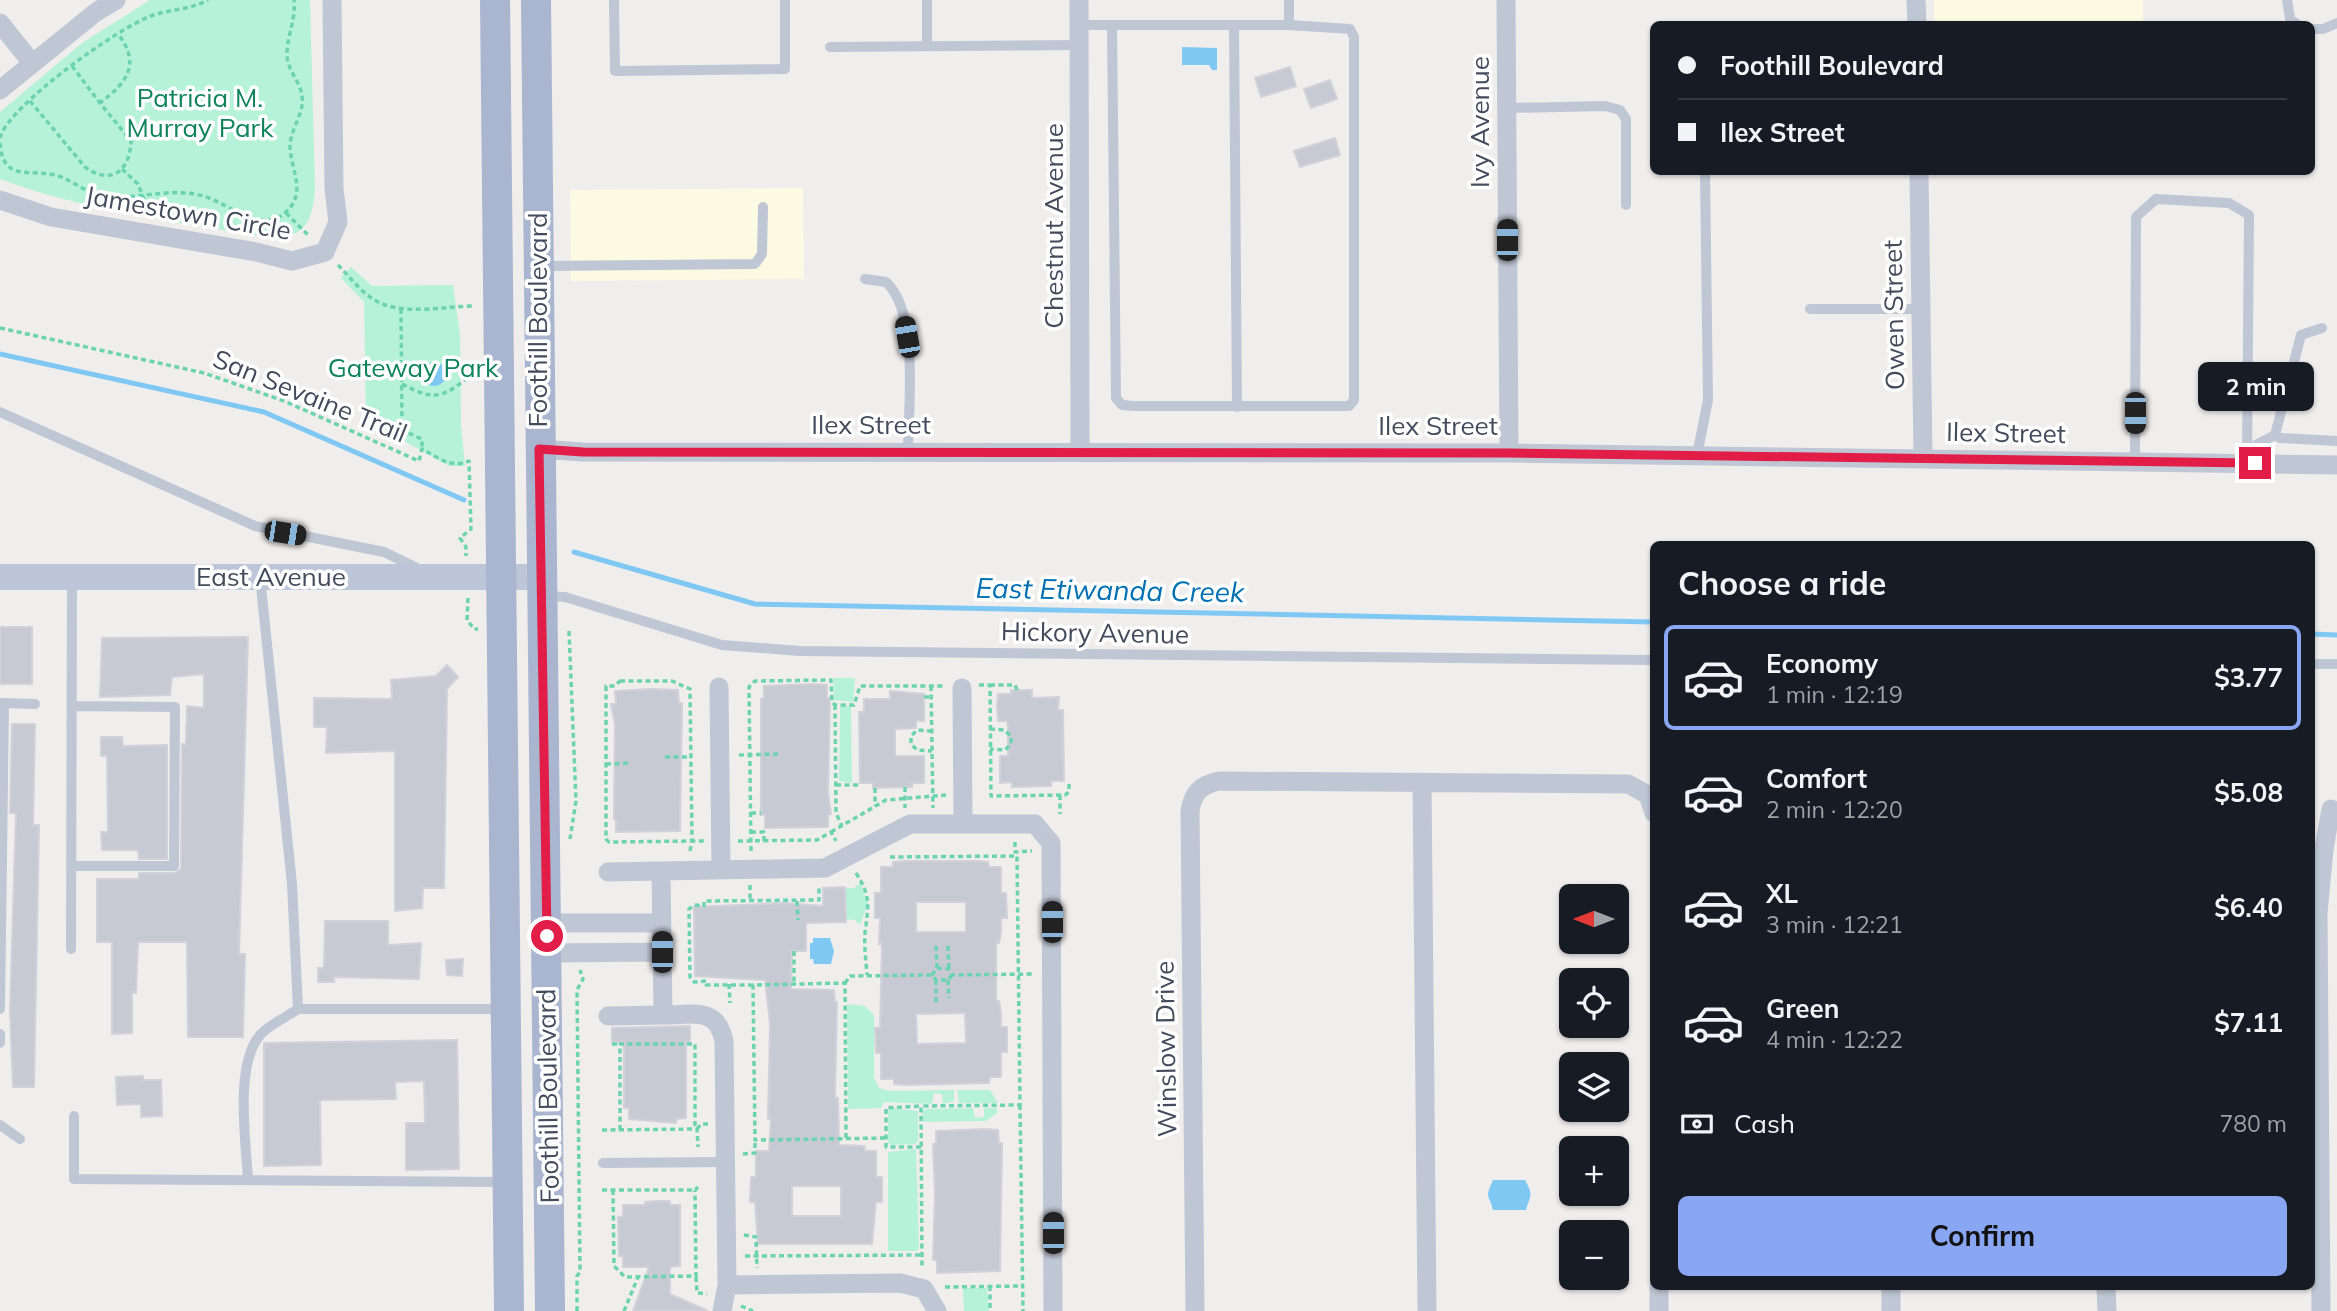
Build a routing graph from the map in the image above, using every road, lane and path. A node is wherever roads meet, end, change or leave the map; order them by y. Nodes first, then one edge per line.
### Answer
1 (116, 0) edge
2 (208, 0) edge
3 (294, 0) edge
4 (332, 0) edge
5 (495, 0) edge
6 (536, 0) edge
7 (614, 0) edge
8 (785, 0) edge
9 (927, 0) edge
10 (1079, 0) edge
11 (1289, 0) edge
12 (1506, 0) edge
13 (1916, 0) edge
14 (2287, 0) edge
15 (1917, 21) edge
16 (2293, 21) edge
17 (0, 23) edge
18 (2337, 23) edge
19 (1289, 24) junction
20 (1234, 25) junction
21 (1112, 26) junction
22 (2315, 29) edge
23 (118, 34) junction
24 (1079, 35) junction
25 (927, 46) junction
26 (831, 47) dead end
27 (32, 62) junction
28 (72, 66) junction
29 (0, 90) edge
30 (30, 101) junction
31 (100, 103) junction
32 (1506, 108) junction
33 (0, 140) edge
34 (122, 169) junction
35 (1705, 175) edge
36 (1919, 175) edge
37 (144, 195) junction
38 (0, 200) edge
39 (1626, 205) dead end
40 (763, 207) dead end
41 (150, 215) dead end
42 (538, 266) junction
43 (344, 270) dead end
44 (865, 279) dead end
45 (499, 306) junction
46 (401, 309) junction
47 (1810, 309) dead end
48 (1921, 309) junction
49 (2322, 327) dead end
50 (0, 328) edge
51 (465, 380) dead end
52 (402, 384) junction
53 (1237, 407) junction
54 (0, 412) edge
55 (2275, 435) junction
56 (2337, 441) edge
57 (422, 449) junction
58 (539, 449) junction
59 (1080, 451) junction
60 (908, 452) junction
61 (1509, 453) junction
62 (1698, 455) junction
63 (1923, 457) junction
64 (2135, 461) junction
65 (2251, 463) junction
66 (2337, 465) edge
67 (466, 547) dead end
68 (0, 577) edge
69 (72, 577) junction
70 (260, 577) junction
71 (435, 578) junction
72 (501, 578) junction
73 (543, 586) junction
74 (469, 608) dead end
75 (568, 618) dead end
76 (488, 628) dead end
77 (1650, 660) edge
78 (2315, 664) edge
79 (2337, 664) edge
80 (961, 684) junction
81 (990, 685) junction
82 (931, 686) junction
83 (719, 687) dead end
84 (1017, 690) dead end
85 (924, 697) dead end
86 (931, 697) junction
87 (2, 703) edge
88 (35, 704) dead end
89 (835, 705) junction
90 (72, 706) junction
91 (990, 729) junction
92 (932, 731) junction
93 (990, 749) junction
94 (932, 751) junction
95 (779, 754) dead end
96 (733, 755) dead end
97 (750, 755) junction
98 (665, 757) dead end
99 (691, 757) junction
100 (606, 764) junction
101 (631, 764) dead end
102 (750, 767) junction
103 (741, 768) dead end
104 (1069, 782) dead end
105 (1422, 782) junction
106 (836, 785) junction
107 (858, 785) dead end
108 (875, 788) dead end
109 (905, 788) dead end
110 (950, 794) dead end
111 (980, 794) dead end
112 (933, 796) junction
113 (991, 796) junction
114 (1060, 796) junction
115 (905, 797) junction
116 (1650, 801) edge
117 (875, 806) junction
118 (993, 806) dead end
119 (2331, 809) dead end
120 (751, 813) junction
121 (761, 813) dead end
122 (1060, 814) dead end
123 (963, 824) junction
124 (842, 826) junction
125 (751, 832) junction
126 (831, 832) junction
127 (1015, 837) dead end
128 (570, 840) dead end
129 (692, 841) junction
130 (751, 841) junction
131 (764, 841) junction
132 (710, 842) dead end
133 (733, 842) dead end
134 (840, 848) dead end
135 (1034, 851) dead end
136 (1015, 853) junction
137 (887, 857) dead end
138 (751, 858) dead end
139 (690, 859) dead end
140 (73, 866) junction
141 (721, 870) junction
142 (608, 872) dead end
143 (661, 872) junction
144 (845, 874) dead end
145 (750, 881) dead end
146 (829, 882) dead end
147 (797, 900) junction
148 (750, 901) junction
149 (798, 920) dead end
150 (547, 923) junction
151 (662, 923) junction
152 (936, 946) dead end
153 (948, 946) dead end
154 (71, 949) dead end
155 (794, 951) dead end
156 (547, 953) junction
157 (662, 959) junction
158 (937, 968) junction
159 (949, 969) junction
160 (1018, 974) junction
161 (1036, 974) dead end
162 (867, 975) junction
163 (932, 975) junction
164 (952, 975) junction
165 (2315, 976) edge
166 (583, 979) dead end
167 (936, 980) junction
168 (948, 980) junction
169 (845, 983) junction
170 (729, 984) junction
171 (794, 984) junction
172 (753, 985) junction
173 (949, 998) dead end
174 (936, 1002) dead end
175 (730, 1003) dead end
176 (0, 1009) edge
177 (298, 1009) junction
178 (506, 1009) junction
179 (663, 1015) junction
180 (608, 1016) dead end
181 (0, 1034) edge
182 (0, 1043) edge
183 (612, 1044) dead end
184 (620, 1044) junction
185 (745, 1051) dead end
186 (754, 1051) junction
187 (745, 1062) dead end
188 (754, 1062) junction
189 (1020, 1105) junction
190 (921, 1106) junction
191 (74, 1116) dead end
192 (0, 1125) edge
193 (698, 1129) junction
194 (602, 1130) dead end
195 (620, 1130) junction
196 (846, 1138) junction
197 (886, 1138) junction
198 (20, 1139) dead end
199 (698, 1147) dead end
200 (921, 1147) junction
201 (725, 1162) junction
202 (603, 1163) dead end
203 (698, 1179) dead end
204 (248, 1180) junction
205 (508, 1182) junction
206 (706, 1187) dead end
207 (697, 1188) junction
208 (602, 1190) dead end
209 (613, 1190) junction
210 (922, 1255) junction
211 (738, 1256) dead end
212 (2329, 1260) edge
213 (922, 1274) dead end
214 (638, 1277) junction
215 (727, 1284) junction
216 (990, 1286) junction
217 (1022, 1286) junction
218 (1658, 1290) edge
219 (1891, 1290) edge
220 (2106, 1290) edge
221 (942, 1304) edge
222 (509, 1311) edge
223 (550, 1311) edge
224 (577, 1311) edge
225 (624, 1311) edge
226 (722, 1311) edge
227 (990, 1311) edge
228 (1023, 1311) edge
229 (1054, 1311) edge
230 (1195, 1311) edge
231 (1427, 1311) edge
232 (1659, 1311) edge
233 (1891, 1311) edge
234 (2107, 1311) edge
235 (2321, 1311) edge

1 - 27 street
2 - 23 path
3 - 37 path
4 - 38 street, Jamestown Circle
5 - 45 main road, Foothill Boulevard
6 - 42 main road, Foothill Boulevard
7 - 8 lane
9 - 25 lane
10 - 24 street, Chestnut Avenue
11 - 19 lane
12 - 32 street, Ivy Avenue
13 - 15 street
14 - 16 lane
17 - 27 street
18 - 22 lane
19 - 20 lane
19 - 53 lane
20 - 21 lane
20 - 53 lane
21 - 24 lane
21 - 53 lane
23 - 28 path
23 - 31 path
24 - 25 lane
24 - 59 street, Chestnut Avenue
25 - 26 lane
27 - 29 street
28 - 30 path
28 - 31 path
30 - 33 path
30 - 34 path
31 - 34 path
32 - 39 lane
32 - 61 street, Ivy Avenue
33 - 37 path
34 - 37 path
35 - 62 lane
36 - 48 street, Owen Street
37 - 41 path
40 - 42 lane
42 - 58 main road, Foothill Boulevard
43 - 46 path
44 - 60 lane
45 - 46 path
45 - 72 main road, Foothill Boulevard
46 - 52 path
47 - 48 lane
48 - 63 street, Owen Street
49 - 55 lane
50 - 57 path, San Sevaine Trail
51 - 52 path
52 - 57 path
54 - 71 lane
55 - 56 lane
55 - 65 lane
57 - 67 path, San Sevaine Trail
58 - 60 street, Ilex Street
58 - 73 main road, Foothill Boulevard
59 - 60 street, Ilex Street
59 - 61 street, Ilex Street
61 - 62 street, Ilex Street
62 - 63 street, Ilex Street
63 - 64 street, Ilex Street
64 - 65 street, Ilex Street
64 - 65 lane
65 - 66 street, Ilex Street
68 - 69 main road, East Avenue
69 - 70 main road, East Avenue
69 - 90 lane
70 - 71 main road, East Avenue
70 - 177 lane
71 - 72 main road, East Avenue
72 - 73 main road, East Avenue
72 - 178 main road, Foothill Boulevard
73 - 77 lane, Hickory Avenue
73 - 150 main road, Foothill Boulevard
74 - 76 path
75 - 128 path
78 - 79 lane
80 - 81 path
80 - 82 path
80 - 123 street
81 - 84 path
81 - 91 path
82 - 86 path
82 - 89 path
83 - 141 street
85 - 86 path
86 - 92 path
87 - 88 lane
87 - 176 lane
89 - 97 path
89 - 106 path
90 - 140 lane
90 - 140 lane
91 - 93 path
91 - 93 path
92 - 94 path
92 - 94 path
93 - 113 path
94 - 112 path
95 - 97 path
96 - 97 path
97 - 102 path
98 - 99 path
99 - 100 path
99 - 129 path
100 - 101 path
100 - 129 path
102 - 103 path
102 - 120 path
104 - 114 path
105 - 116 street
105 - 230 street, Winslow Drive
105 - 231 street
106 - 107 path
106 - 124 path
108 - 117 path
109 - 115 path
110 - 112 path
111 - 113 path
112 - 115 path
113 - 114 path
113 - 118 path
114 - 122 path
115 - 117 path
117 - 124 path
119 - 165 street
120 - 121 path
120 - 125 path
123 - 141 street
123 - 229 street
124 - 126 path
125 - 130 path
125 - 131 path
126 - 131 path
126 - 134 path
127 - 136 path
129 - 132 path
129 - 139 path
130 - 131 path
130 - 133 path
130 - 138 path
135 - 136 path
136 - 137 path
136 - 160 path
140 - 154 lane
141 - 143 street
142 - 143 street
143 - 151 street
144 - 162 path
145 - 148 path
146 - 147 path
147 - 148 path
147 - 149 path
148 - 170 path
150 - 151 street
150 - 156 main road, Foothill Boulevard
151 - 157 street
152 - 158 path
153 - 159 path
155 - 171 path
156 - 157 street
156 - 223 main road, Foothill Boulevard
157 - 179 street
158 - 159 path
158 - 163 path
159 - 164 path
160 - 161 path
160 - 164 path
160 - 189 path
162 - 163 path
162 - 169 path
163 - 167 path
164 - 168 path
165 - 212 street
166 - 224 path
167 - 168 path
167 - 174 path
168 - 173 path
169 - 171 path
169 - 196 path
170 - 172 path
170 - 175 path
171 - 172 path
172 - 186 path
177 - 178 lane
177 - 204 lane
178 - 205 main road, Foothill Boulevard
179 - 180 street
179 - 201 street
181 - 182 lane
183 - 184 path
184 - 193 path
184 - 195 path
185 - 186 path
186 - 188 path
187 - 188 path
188 - 196 path
189 - 190 path
189 - 217 path
190 - 197 path
190 - 200 path
191 - 204 lane
192 - 198 lane
193 - 195 path
193 - 199 path
194 - 195 path
196 - 197 path
197 - 200 path
200 - 210 path
201 - 202 lane
201 - 215 street
203 - 207 path
204 - 205 lane
205 - 222 main road, Foothill Boulevard
206 - 207 path
207 - 209 path
207 - 214 path
208 - 209 path
209 - 214 path
210 - 211 path
210 - 213 path
212 - 235 street
214 - 225 path
215 - 221 street
215 - 226 street
216 - 217 path
216 - 221 path
216 - 227 path
217 - 228 path
218 - 232 street
219 - 233 street
220 - 234 street

